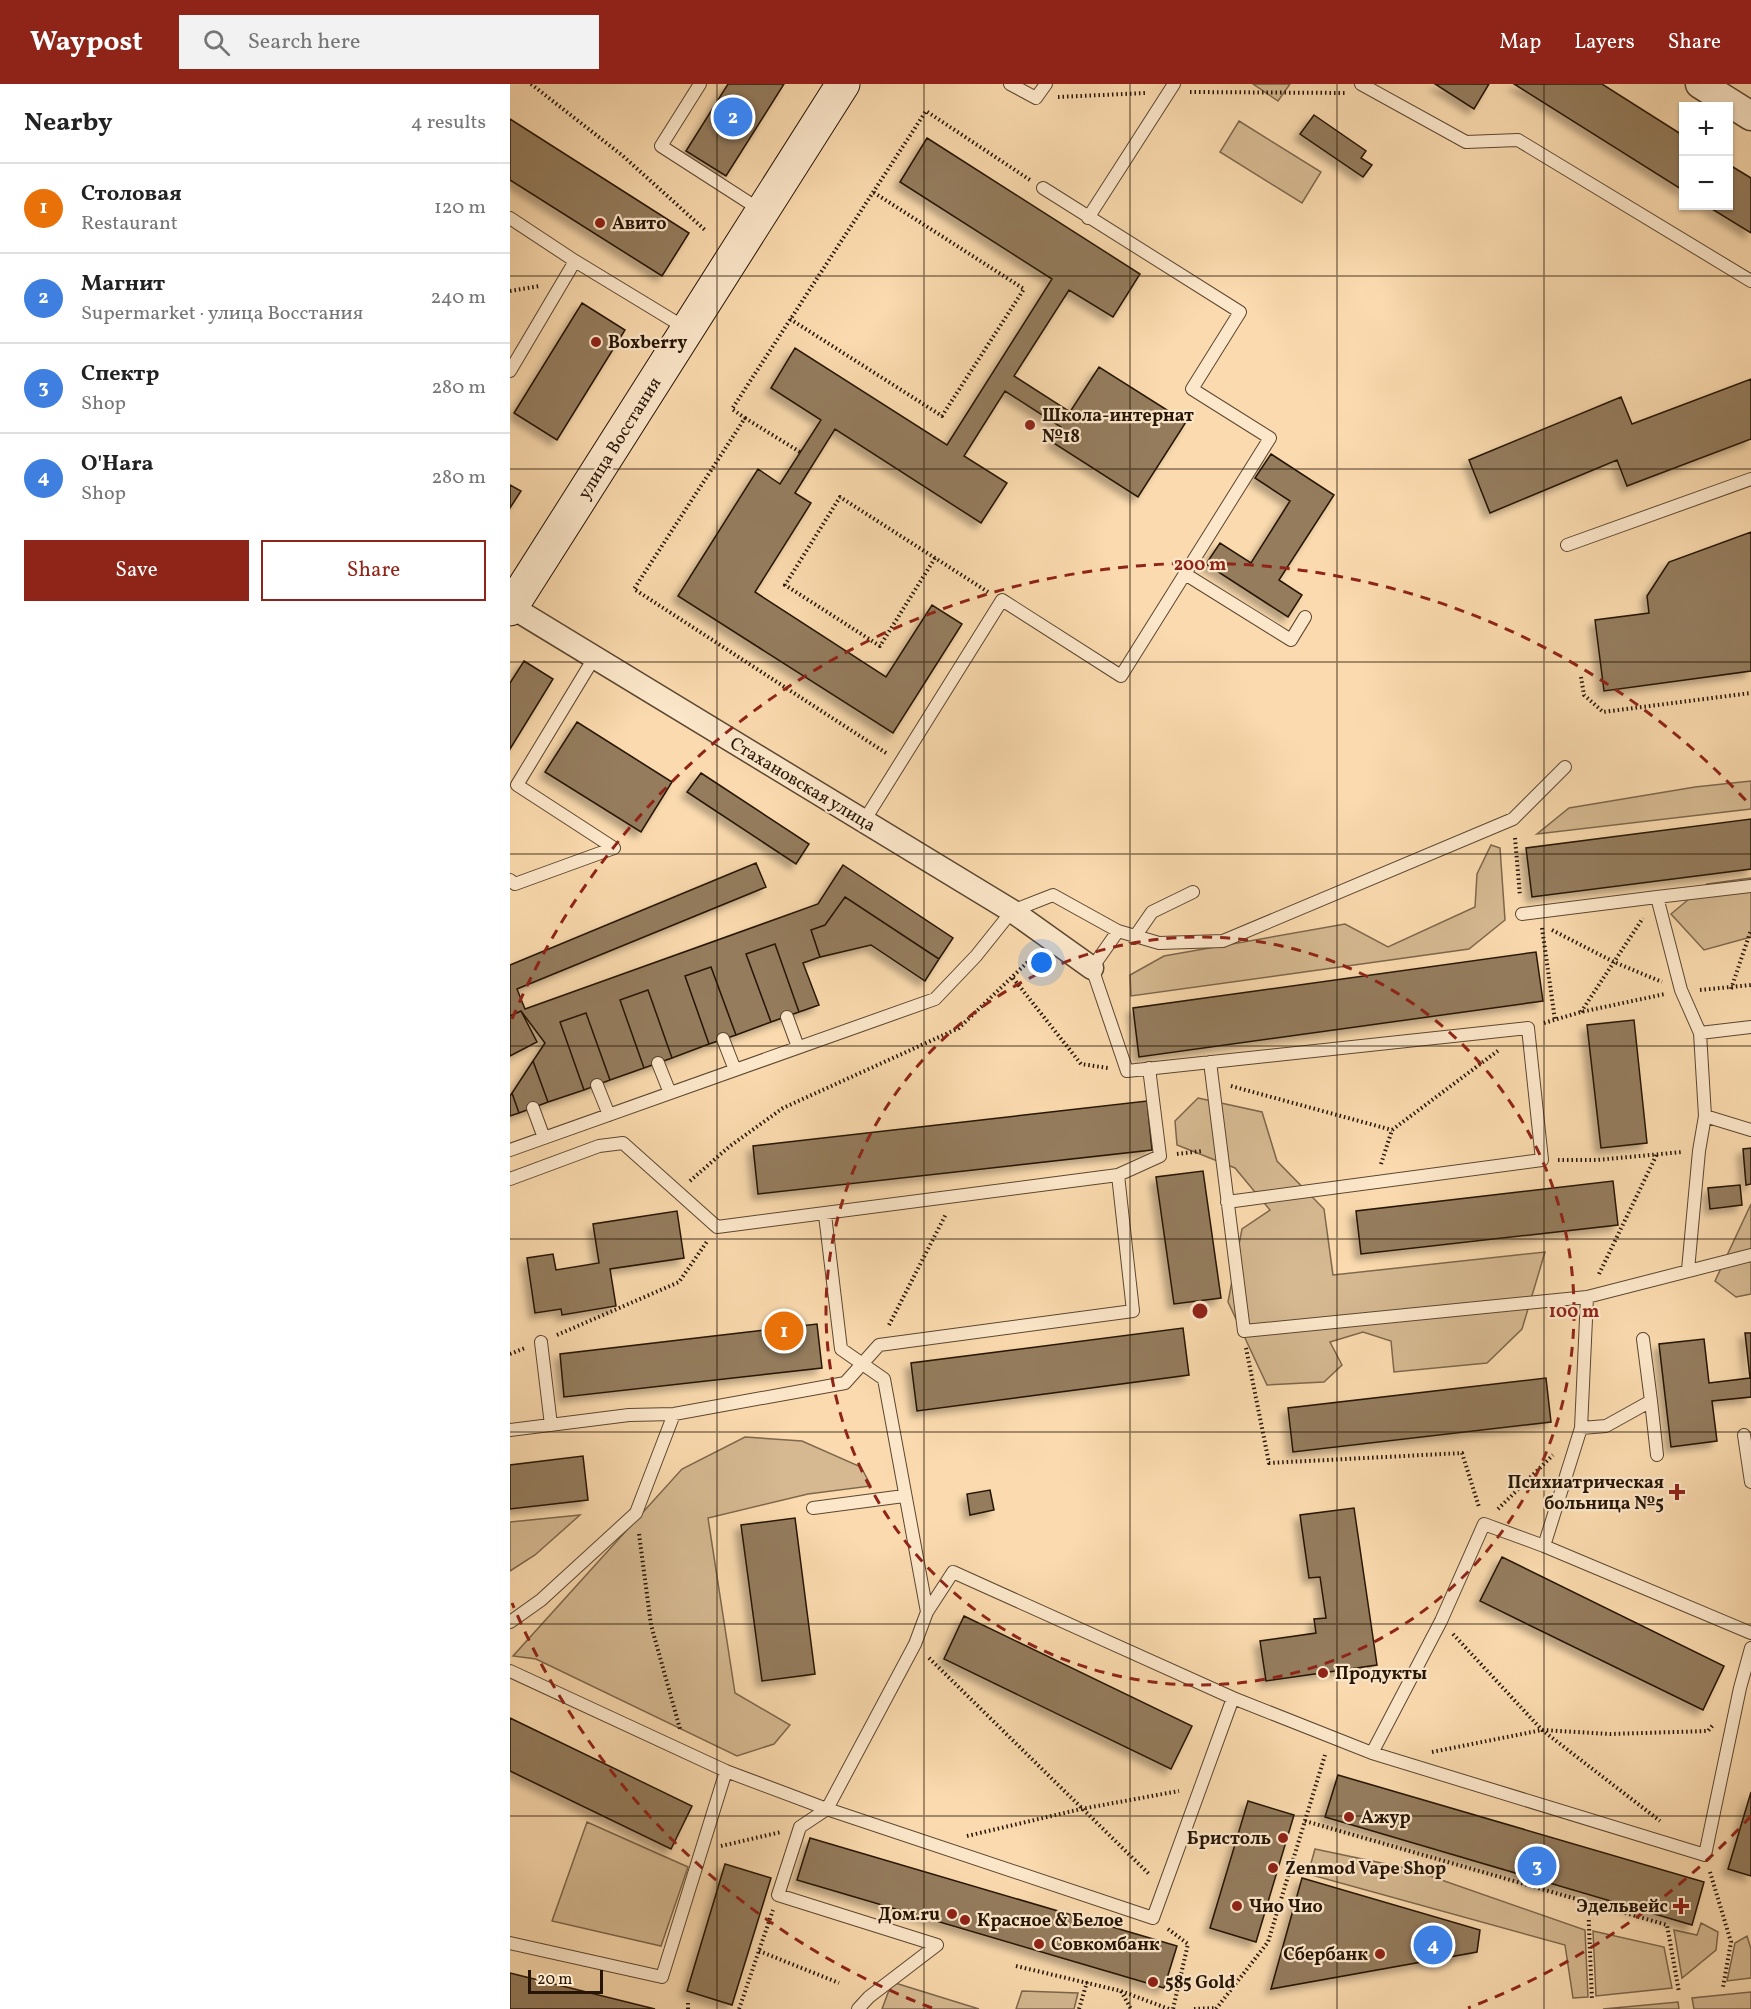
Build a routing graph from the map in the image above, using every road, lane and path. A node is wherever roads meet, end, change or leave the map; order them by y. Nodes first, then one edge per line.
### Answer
1 (531, 84) edge
2 (700, 84) edge
3 (843, 84) edge
4 (1010, 84) edge
5 (1046, 84) edge
6 (1360, 84) edge
7 (1700, 84) edge
8 (1171, 88) edge
9 (1375, 93) junction
10 (1036, 98) junction
11 (1751, 116) edge
12 (1043, 188) joint
13 (873, 192) junction
14 (762, 211) junction
15 (510, 218) edge
16 (1088, 218) junction
17 (705, 230) dead end
18 (575, 261) junction
19 (1751, 281) edge
20 (790, 319) junction
21 (688, 329) junction
22 (510, 371) edge
23 (745, 418) junction
24 (800, 452) dead end
25 (1751, 479) edge
26 (1567, 545) dead end
27 (935, 558) junction
28 (1185, 574) junction
29 (1002, 600) junction
30 (511, 607) edge
31 (1305, 617) dead end
32 (594, 658) junction
33 (1581, 677) dead end
34 (1751, 693) edge
35 (900, 762) junction
36 (1565, 766) dead end
37 (513, 791) edge
38 (1513, 819) junction
39 (864, 821) junction
40 (510, 880) edge
41 (1751, 886) edge
42 (1193, 892) dead end
43 (1657, 897) junction
44 (1012, 911) junction
45 (1522, 914) joint
46 (1751, 930) edge
47 (1118, 931) junction
48 (1051, 938) junction
49 (1134, 938) junction
50 (1614, 962) junction
51 (1092, 968) junction
52 (1013, 978) junction
53 (1751, 986) edge
54 (1731, 989) junction
55 (1681, 990) junction
56 (1581, 1012) junction
57 (787, 1017) dead end
58 (1555, 1020) junction
59 (1751, 1027) edge
60 (1528, 1028) junction
61 (1700, 1033) junction
62 (723, 1039) dead end
63 (798, 1047) junction
64 (1210, 1062) junction
65 (658, 1063) dead end
66 (1149, 1068) junction
67 (735, 1070) junction
68 (1127, 1071) junction
69 (1213, 1081) junction
70 (597, 1085) dead end
71 (670, 1093) junction
72 (533, 1108) dead end
73 (609, 1115) junction
74 (1705, 1116) junction
75 (1392, 1130) junction
76 (1751, 1130) edge
77 (544, 1138) junction
78 (1221, 1149) junction
79 (510, 1150) edge
80 (1699, 1151) junction
81 (1658, 1154) junction
82 (1160, 1156) junction
83 (1542, 1160) junction
84 (1118, 1175) junction
85 (510, 1179) edge
86 (1375, 1182) junction
87 (677, 1191) junction
88 (954, 1197) junction
89 (1227, 1202) junction
90 (825, 1215) junction
91 (717, 1227) junction
92 (1751, 1255) edge
93 (1688, 1270) junction
94 (1587, 1297) junction
95 (1244, 1331) junction
96 (1643, 1339) dead end
97 (541, 1342) junction
98 (879, 1345) junction
99 (510, 1354) edge
100 (860, 1364) junction
101 (1651, 1401) junction
102 (674, 1414) junction
103 (551, 1425) junction
104 (1581, 1428) junction
105 (510, 1430) edge
106 (1744, 1435) dead end
107 (1658, 1455) dead end
108 (1751, 1482) edge
109 (904, 1496) junction
110 (813, 1508) dead end
111 (636, 1513) junction
112 (1484, 1524) junction
113 (1544, 1546) junction
114 (927, 1612) junction
115 (1441, 1621) junction
116 (510, 1622) edge
117 (1751, 1633) edge
118 (915, 1644) junction
119 (1751, 1648) edge
120 (510, 1671) edge
121 (1233, 1698) junction
122 (1714, 1723) dead end
123 (1542, 1730) junction
124 (1331, 1737) junction
125 (1428, 1752) dead end
126 (687, 1753) junction
127 (1372, 1753) junction
128 (726, 1771) junction
129 (1201, 1787) junction
130 (827, 1809) junction
131 (1081, 1809) junction
132 (1305, 1821) junction
133 (800, 1827) junction
134 (1669, 1827) dead end
135 (931, 1844) junction
136 (703, 1850) junction
137 (1705, 1855) junction
138 (1164, 1888) junction
139 (778, 1895) junction
140 (1588, 1902) junction
141 (1153, 1918) junction
142 (510, 1943) edge
143 (759, 1951) junction
144 (1016, 1966) dead end
145 (1087, 1982) junction
146 (839, 1983) dead end
147 (1723, 1987) dead end
148 (1121, 1991) junction
149 (1678, 1992) dead end
150 (1592, 2000) dead end
151 (688, 2001) dead end
152 (1216, 2008) edge
153 (688, 2009) edge
154 (739, 2009) edge
155 (858, 2009) edge
156 (1079, 2009) edge
157 (1131, 2009) edge
158 (1171, 2009) edge
159 (1194, 2009) edge

1 - 17 path
2 - 14 lane
3 - 14 main road, улица Восстания
4 - 10 lane
5 - 10 lane
6 - 9 lane
7 - 11 street
8 - 9 path
8 - 10 path
8 - 16 lane
9 - 19 lane
12 - 13 path
12 - 16 lane
13 - 20 path
13 - 20 path
14 - 21 main road, улица Восстания
15 - 18 lane
16 - 28 lane
18 - 21 lane
18 - 22 lane
20 - 23 path
21 - 30 main road, улица Восстания
23 - 24 path
23 - 35 path
25 - 26 lane
27 - 27 path
27 - 29 path
28 - 29 lane
28 - 31 lane
29 - 35 lane
30 - 32 street, Стахановская улица
32 - 37 lane
32 - 39 street, Стахановская улица
33 - 34 path
35 - 39 lane
36 - 38 lane
37 - 40 lane
38 - 45 path
38 - 49 lane
39 - 44 street, Стахановская улица
41 - 43 lane
42 - 49 lane
43 - 45 lane
43 - 50 path
43 - 55 lane
44 - 47 lane
44 - 48 street, Стахановская улица
44 - 63 lane
46 - 54 path
47 - 49 lane
47 - 51 lane
48 - 51 street, Стахановская улица
48 - 52 path
50 - 55 path
50 - 56 path
50 - 58 path
51 - 68 lane
52 - 68 path
52 - 87 path
53 - 54 path
54 - 55 path
55 - 56 path
55 - 61 lane
56 - 58 path
57 - 63 lane
58 - 60 path
59 - 61 lane
60 - 64 lane
60 - 75 path
60 - 83 lane
61 - 74 lane
62 - 67 lane
63 - 67 lane
64 - 66 lane
64 - 69 lane
65 - 71 lane
66 - 68 lane
66 - 82 lane
67 - 71 lane
69 - 75 path
69 - 78 lane
70 - 73 lane
71 - 73 lane
72 - 77 lane
73 - 77 lane
74 - 76 lane
74 - 80 lane
75 - 86 path
77 - 79 lane
78 - 82 path
78 - 89 lane
80 - 81 path
80 - 93 lane
81 - 83 path
81 - 94 path
82 - 84 lane
83 - 86 lane
84 - 88 lane
84 - 98 lane
85 - 87 lane
86 - 89 lane
87 - 91 lane
88 - 90 lane
88 - 98 path
89 - 95 lane
90 - 91 lane
90 - 100 lane
91 - 97 path
92 - 93 lane
93 - 94 lane
94 - 95 lane
94 - 104 lane
95 - 112 path
96 - 101 lane
97 - 99 path
97 - 103 lane
98 - 100 lane
100 - 102 lane
100 - 109 lane
101 - 104 lane
101 - 107 lane
102 - 103 lane
102 - 111 lane
103 - 105 lane
104 - 112 path
104 - 113 lane
106 - 108 lane
109 - 110 lane
109 - 114 lane
111 - 116 lane
111 - 126 path
112 - 113 lane
112 - 115 lane
113 - 117 lane
114 - 118 lane
114 - 121 lane
115 - 123 path
115 - 127 lane
118 - 130 lane
118 - 131 path
119 - 137 lane
120 - 126 lane
121 - 124 lane
121 - 129 lane
122 - 123 path
123 - 125 path
123 - 134 path
124 - 127 lane
124 - 132 path
126 - 128 lane
127 - 137 lane
128 - 130 lane
128 - 136 lane
129 - 131 path
129 - 138 lane
130 - 133 lane
130 - 135 lane
131 - 135 path
131 - 138 path
132 - 140 path
132 - 152 path
133 - 136 path
133 - 139 lane
135 - 141 lane
136 - 142 lane
137 - 147 path
138 - 141 lane
139 - 143 path
139 - 155 lane
140 - 149 path
140 - 150 path
141 - 158 path
143 - 146 path
143 - 154 path
144 - 145 path
145 - 148 path
145 - 156 path
148 - 157 path
148 - 158 path
151 - 153 path
152 - 159 path

